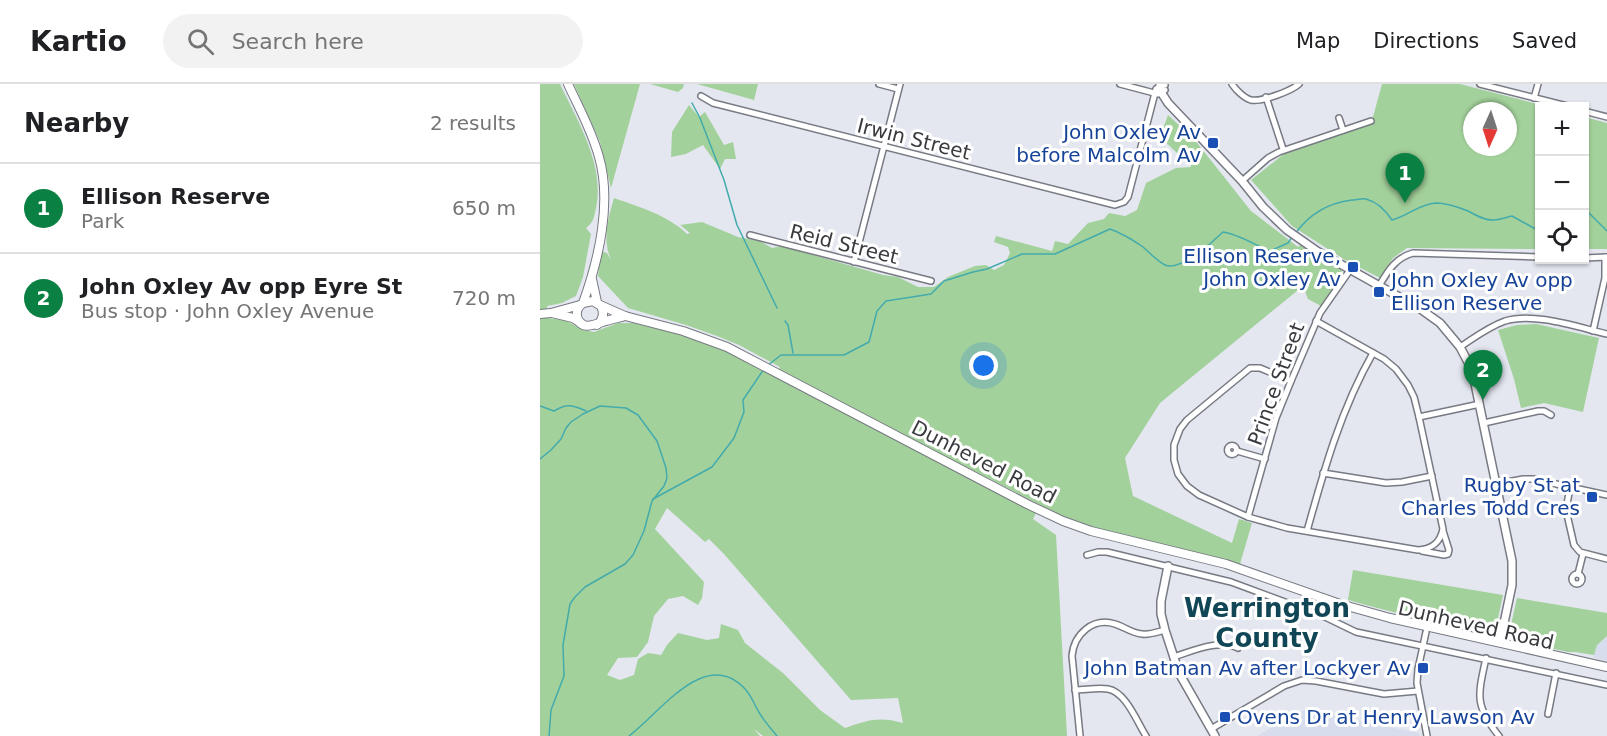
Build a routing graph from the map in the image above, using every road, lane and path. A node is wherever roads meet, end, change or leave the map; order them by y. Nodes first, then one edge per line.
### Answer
1 (568, 84) edge
2 (879, 84) edge
3 (1120, 84) edge
4 (1232, 84) edge
5 (1299, 84) edge
6 (1480, 84) edge
7 (1538, 84) edge
8 (899, 86) edge
9 (1162, 88) edge
10 (701, 96) dead end
11 (1266, 98) junction
12 (1534, 98) junction
13 (1550, 102) edge
14 (1589, 112) edge
15 (1607, 117) edge
16 (1339, 118) dead end
17 (1371, 121) dead end
18 (1343, 130) junction
19 (884, 147) junction
20 (1284, 149) junction
21 (1242, 181) junction
22 (750, 235) dead end
23 (1535, 257) edge
24 (1606, 257) edge
25 (1589, 258) edge
26 (854, 262) junction
27 (1350, 270) junction
28 (592, 278) junction
29 (931, 281) dead end
30 (1379, 286) junction
31 (599, 303) junction
32 (582, 304) junction
33 (551, 313) junction
34 (540, 314) edge
35 (625, 316) junction
36 (1316, 321) junction
37 (584, 324) junction
38 (597, 325) junction
39 (1593, 331) junction
40 (1607, 334) edge
41 (1460, 347) junction
42 (1373, 353) junction
43 (1291, 381) junction
44 (1480, 404) junction
45 (1551, 415) dead end
46 (1419, 417) junction
47 (1484, 423) junction
48 (1237, 451) dead end
49 (1264, 459) junction
50 (1323, 472) junction
51 (1432, 476) junction
52 (1497, 484) junction
53 (1570, 487) junction
54 (1607, 495) edge
55 (1248, 517) junction
56 (1443, 529) junction
57 (1307, 531) junction
58 (1418, 550) junction
59 (1583, 554) junction
60 (1087, 555) dead end
61 (1607, 559) edge
62 (1168, 567) junction
63 (1578, 574) dead end
64 (1340, 604) junction
65 (1415, 624) junction
66 (1437, 629) junction
67 (1165, 630) junction
68 (1426, 632) junction
69 (1423, 645) junction
70 (1499, 645) junction
71 (1238, 648) dead end
72 (1173, 657) junction
73 (1486, 658) junction
74 (1607, 669) edge
75 (1556, 674) junction
76 (1607, 685) edge
77 (1075, 690) junction
78 (1418, 691) junction
79 (1548, 714) dead end
80 (1213, 733) edge
81 (1080, 736) edge
82 (1146, 736) edge
83 (1427, 736) edge
84 (1499, 736) edge

1 - 28 main road
2 - 8 street
3 - 9 street
4 - 11 street
5 - 11 street
6 - 12 street
7 - 12 street
8 - 19 street
9 - 19 street, Irwin Street
9 - 21 street
10 - 19 street, Irwin Street
11 - 20 street
12 - 13 street
14 - 15 street
16 - 18 street
17 - 18 street
18 - 20 street
19 - 26 street
20 - 21 street
21 - 27 street
22 - 26 street, Reid Street
23 - 30 street
24 - 25 street
24 - 39 street
26 - 29 street, Reid Street
27 - 30 street
27 - 36 street, Prince Street
28 - 31 main road
28 - 32 main road
30 - 41 street
31 - 32 main road
31 - 35 main road, Dunheved Road
31 - 38 main road
32 - 33 main road
32 - 37 main road
33 - 34 main road
33 - 37 main road
35 - 38 main road
35 - 64 main road, Dunheved Road
36 - 42 street
36 - 43 street, Prince Street
37 - 38 main road
39 - 40 street
39 - 41 street
41 - 44 street
42 - 46 street
42 - 50 street
43 - 49 street, Prince Street
43 - 55 street
44 - 46 street
44 - 47 street
45 - 47 street
46 - 51 street
47 - 52 street
48 - 49 street
49 - 55 street, Prince Street
50 - 51 street
50 - 57 street
51 - 56 street
52 - 53 street
52 - 70 street
53 - 54 street
53 - 59 street
55 - 57 street
56 - 58 street
56 - 58 street
57 - 58 street
59 - 61 street
59 - 63 street
60 - 62 street
62 - 67 street
62 - 69 street
64 - 65 main road, Dunheved Road
64 - 68 main road, Dunheved Road
65 - 66 main road, Dunheved Road
65 - 68 main road
66 - 68 main road
66 - 70 main road, Dunheved Road
67 - 72 street
67 - 77 street
68 - 69 street
68 - 70 main road, Dunheved Road
69 - 73 street
69 - 78 street
70 - 74 main road, Dunheved Road
71 - 72 street
72 - 80 street
73 - 75 street
73 - 84 street
75 - 76 street
75 - 79 street
77 - 81 street
77 - 82 street
78 - 80 street
78 - 83 street

